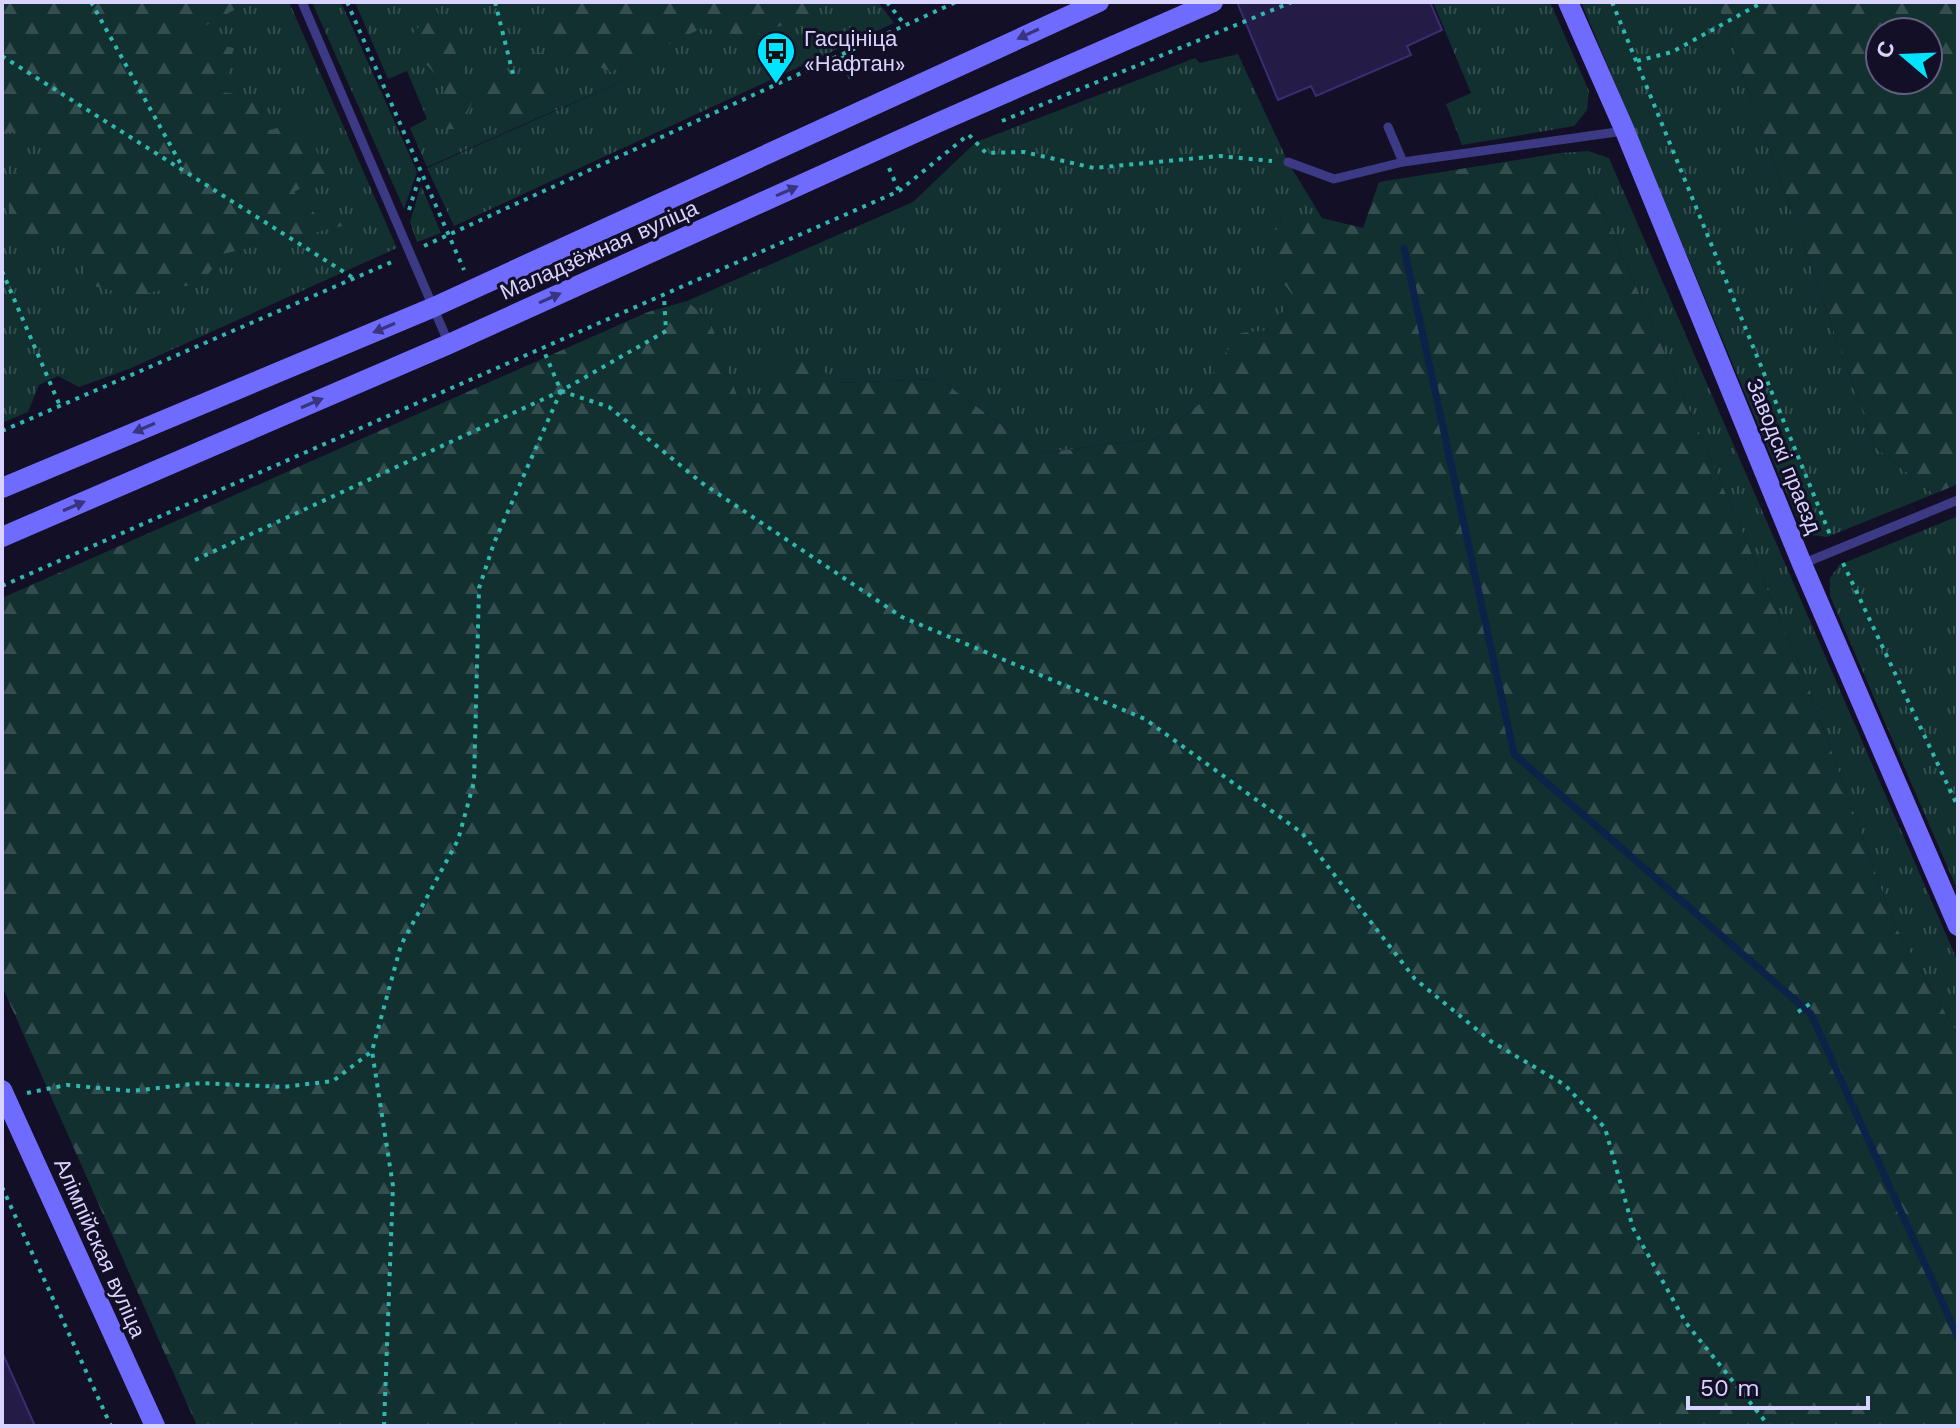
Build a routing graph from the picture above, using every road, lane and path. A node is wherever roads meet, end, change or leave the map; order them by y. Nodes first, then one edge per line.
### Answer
1 (91, 2) edge
2 (302, 2) edge
3 (347, 2) edge
4 (495, 2) edge
5 (887, 2) edge
6 (956, 2) edge
7 (1099, 2) edge
8 (1213, 2) edge
9 (1292, 2) edge
10 (1568, 2) edge
11 (1612, 2) edge
12 (1763, 2) edge
13 (905, 25) junction
14 (2, 56) edge
15 (841, 56) junction
16 (1637, 61) junction
17 (514, 78) dead end
18 (853, 84) dead end
19 (998, 123) dead end
20 (1388, 127) dead end
21 (1625, 131) junction
22 (1288, 162) joint
23 (1403, 162) junction
24 (887, 164) dead end
25 (422, 170) junction
26 (184, 171) junction
27 (899, 191) junction
28 (402, 231) junction
29 (449, 234) junction
30 (411, 252) junction
31 (2, 271) edge
32 (355, 279) junction
33 (472, 290) junction
34 (664, 296) junction
35 (434, 307) junction
36 (449, 344) junction
37 (543, 349) junction
38 (561, 391) junction
39 (60, 406) junction
40 (2, 431) edge
41 (2, 488) edge
42 (1958, 500) edge
43 (2, 537) edge
44 (1837, 550) junction
45 (195, 560) dead end
46 (1802, 564) junction
47 (2, 586) edge
48 (1958, 807) edge
49 (1958, 926) edge
50 (1811, 1003) dead end
51 (1798, 1012) dead end
52 (372, 1051) junction
53 (3, 1095) edge
54 (2, 1187) edge
55 (111, 1426) edge
56 (155, 1426) edge
57 (384, 1426) edge
58 (1769, 1426) edge

1 - 26 path
2 - 28 lane
3 - 25 path
4 - 17 path
5 - 13 path
6 - 13 path
7 -> 33 main road, Маладзёжная вуліца
36 -> 8 main road, Маладзёжная вуліца
9 - 19 path
10 - 21 main road, Заводскі праезд
11 - 16 path
12 - 16 path
13 - 15 path
14 - 26 path
15 - 18 path
15 - 29 path
16 - 44 path
20 - 23 lane
21 - 23 lane
21 - 46 main road, Заводскі праезд
22 - 23 lane
22 - 27 path
24 - 27 path
25 - 28 path
25 - 29 path
26 - 32 path
27 - 34 path
28 - 30 lane
29 - 30 path
29 - 33 path
30 - 32 path
30 - 35 lane
31 - 39 path
32 - 39 path
33 - 35 main road, Маладзёжная вуліца
34 - 37 path
34 - 38 path
35 - 36 lane
35 -> 41 main road, Маладзёжная вуліца
43 -> 36 main road, Маладзёжная вуліца
37 - 38 path
37 - 47 path
38 - 45 path
38 - 52 path
38 - 58 path
39 - 40 path
42 - 44 lane
44 - 46 lane
44 - 48 path
46 - 49 main road, Заводскі праезд
50 - 51 path
52 - 53 path
52 - 57 path
53 - 56 main road, Алімпійская вуліца
54 - 55 path

